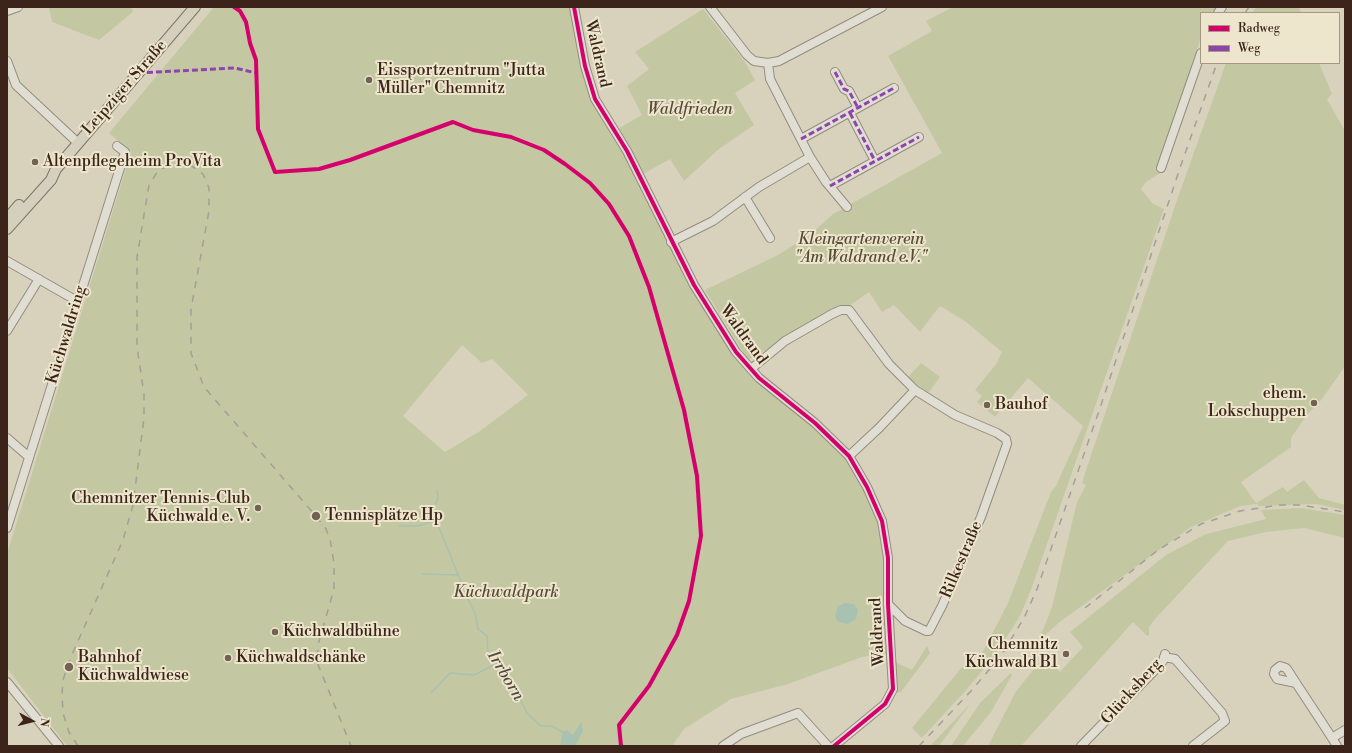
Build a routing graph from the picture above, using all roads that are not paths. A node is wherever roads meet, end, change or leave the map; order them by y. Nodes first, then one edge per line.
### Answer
1 (18, 7) edge
2 (195, 7) edge
3 (574, 7) edge
4 (711, 7) edge
5 (882, 7) edge
6 (7, 11) edge
7 (1200, 56) edge
8 (7, 61) edge
9 (768, 63) junction
10 (835, 72) dead end
11 (894, 88) dead end
12 (858, 108) junction
13 (850, 113) junction
14 (919, 137) dead end
15 (801, 140) junction
16 (78, 144) junction
17 (117, 146) dead end
18 (810, 157) junction
19 (875, 161) junction
20 (1161, 168) dead end
21 (56, 169) junction
22 (830, 186) junction
23 (745, 198) junction
24 (847, 207) dead end
25 (7, 219) edge
26 (7, 230) edge
27 (770, 238) dead end
28 (671, 242) junction
29 (7, 261) edge
30 (39, 279) junction
31 (77, 301) junction
32 (7, 332) edge
33 (750, 369) junction
34 (915, 390) junction
35 (7, 438) edge
36 (849, 456) junction
37 (29, 457) junction
38 (7, 528) edge
39 (888, 604) junction
40 (7, 682) edge
41 (1296, 682) dead end
42 (1345, 730) edge
43 (1332, 738) junction
44 (59, 746) edge
45 (723, 746) edge
46 (828, 746) edge
47 (834, 746) edge
48 (1081, 746) edge
49 (1193, 746) edge
50 (1337, 746) edge

1 - 6 street
2 - 16 main road, Leipziger Straße
3 - 28 street, Waldrand
4 - 9 street
5 - 9 street
7 - 20 street
8 - 16 street
9 - 15 street
10 - 12 street
11 - 12 street
12 - 13 street
13 - 15 street
13 - 19 street
14 - 19 street
15 - 18 street
16 - 21 main road, Leipziger Straße
17 - 31 street, Küchwaldring
18 - 22 street
18 - 23 street
19 - 22 street
21 - 25 main road, Leipziger Straße
21 - 26 main road, Leipziger Straße
22 - 24 street
23 - 27 street
23 - 28 street
28 - 33 street, Waldrand
29 - 30 street
30 - 31 street
30 - 32 street
31 - 37 street, Küchwaldring
33 - 34 street
33 - 36 street, Waldrand
34 - 36 street
34 - 39 street, Rilkestraße
35 - 37 street
36 - 39 street, Waldrand
37 - 38 street, Küchwaldring
39 - 47 street, Waldrand
40 - 44 street
41 - 43 street
42 - 43 street
43 - 50 street
45 - 46 street
48 - 49 street, Glücksberg

